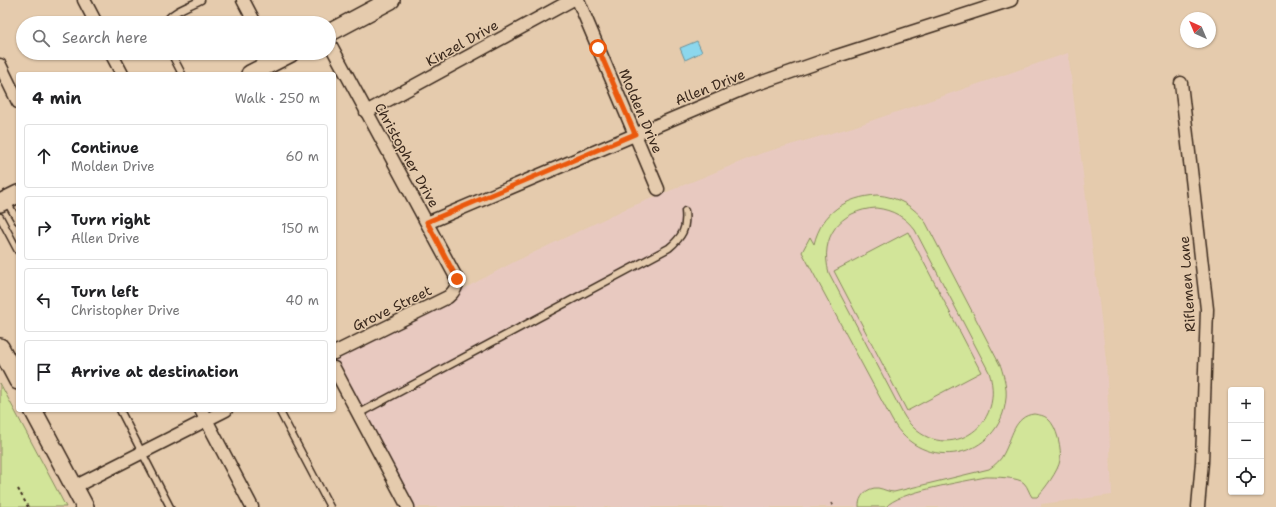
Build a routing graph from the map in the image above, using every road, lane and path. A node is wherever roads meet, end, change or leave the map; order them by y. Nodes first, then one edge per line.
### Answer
1 (84, 0) edge
2 (201, 0) edge
3 (243, 0) edge
4 (391, 0) edge
5 (572, 0) edge
6 (578, 0) edge
7 (1011, 0) edge
8 (92, 16) edge
9 (171, 16) edge
10 (251, 16) edge
11 (336, 29) edge
12 (336, 55) edge
13 (115, 60) edge
14 (175, 60) edge
15 (269, 60) edge
16 (0, 65) edge
17 (121, 72) edge
18 (181, 72) edge
19 (253, 72) edge
20 (1181, 83) dead end
21 (16, 98) edge
22 (366, 112) junction
23 (635, 134) junction
24 (658, 189) dead end
25 (8, 199) edge
26 (685, 211) dead end
27 (0, 217) edge
28 (16, 217) edge
29 (427, 222) junction
30 (16, 247) edge
31 (458, 282) joint
32 (0, 347) edge
33 (336, 352) edge
34 (336, 372) edge
35 (16, 377) edge
36 (34, 412) edge
37 (121, 412) edge
38 (217, 412) edge
39 (280, 412) edge
40 (358, 414) junction
41 (203, 415) edge
42 (143, 453) junction
43 (74, 487) junction
44 (18, 489) dead end
45 (831, 503) dead end
46 (28, 507) edge
47 (85, 507) edge
48 (170, 507) edge
49 (252, 507) edge
50 (330, 507) edge
51 (408, 507) edge
52 (835, 507) edge
53 (1198, 507) edge

1 - 8 street
2 - 9 lane
3 - 10 street
4 - 11 main road
5 - 22 street, Kinzel Drive
6 - 23 street, Molden Drive
7 - 23 street, Allen Drive
12 - 22 street, Christopher Drive
13 - 17 street
14 - 18 lane
15 - 19 main road
16 - 21 street
20 - 53 street, Riflemen Lane
22 - 29 street, Christopher Drive
23 - 24 street, Molden Drive
23 - 29 street, Allen Drive
25 - 28 lane
26 - 40 lane
27 - 30 lane
29 - 31 street, Christopher Drive
31 - 33 street, Grove Street
32 - 35 main road
34 - 40 street
36 - 43 main road
37 - 42 lane
38 - 41 street
39 - 50 lane
40 - 51 street
41 - 42 street
41 - 49 street
42 - 43 street
42 - 48 lane
43 - 47 main road
44 - 46 path
45 - 52 path

